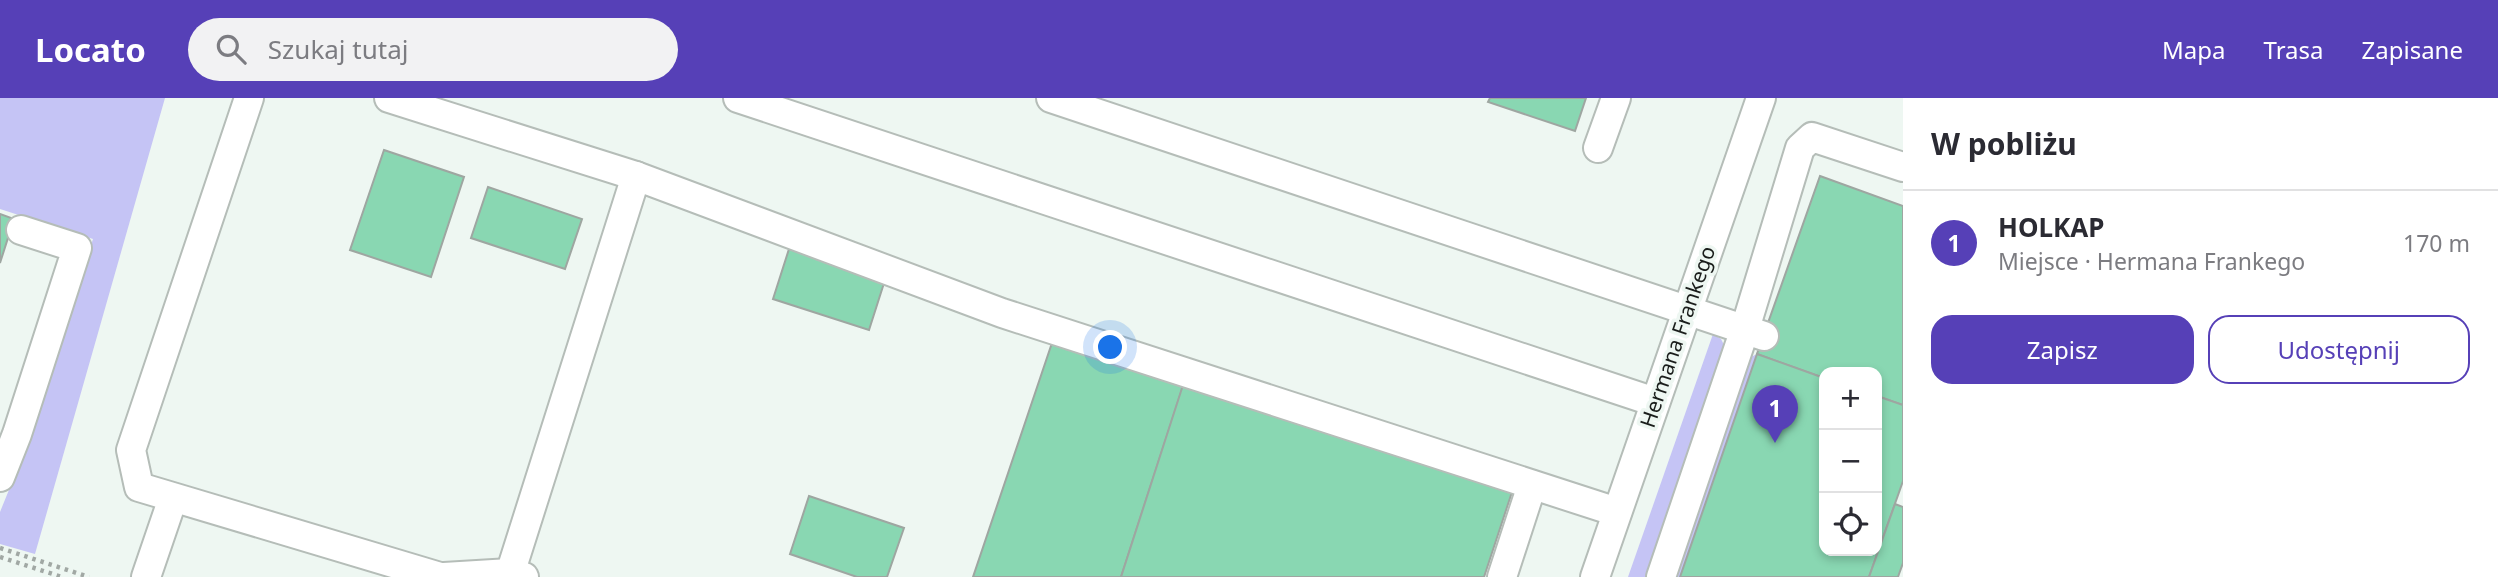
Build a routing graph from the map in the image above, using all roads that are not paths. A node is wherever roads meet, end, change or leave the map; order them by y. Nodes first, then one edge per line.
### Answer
1 (249, 98) edge
2 (389, 98) edge
3 (737, 98) edge
4 (1051, 98) edge
5 (1616, 98) edge
6 (1761, 98) edge
7 (1598, 148) dead end
8 (1903, 167) edge
9 (636, 176) junction
10 (21, 230) dead end
11 (1687, 310) junction
12 (1755, 333) junction
13 (1655, 402) junction
14 (8, 431) edge
15 (0, 477) edge
16 (1532, 485) junction
17 (173, 498) junction
18 (1617, 512) junction
19 (514, 576) edge
20 (146, 577) edge
21 (442, 577) edge
22 (1502, 577) edge
23 (1595, 577) edge
24 (1661, 577) edge

1 - 17 street
2 - 9 street
3 - 13 street
4 - 11 street
5 - 7 street
6 - 11 street, Hermana Frankego
8 - 12 street
9 - 16 street
9 - 19 street
10 - 14 street
11 - 12 street
11 - 13 street, Hermana Frankego
12 - 24 street
13 - 18 street, Hermana Frankego
14 - 15 street
16 - 18 street
16 - 22 street
17 - 20 street
17 - 21 street
18 - 23 street, Hermana Frankego
19 - 21 street

